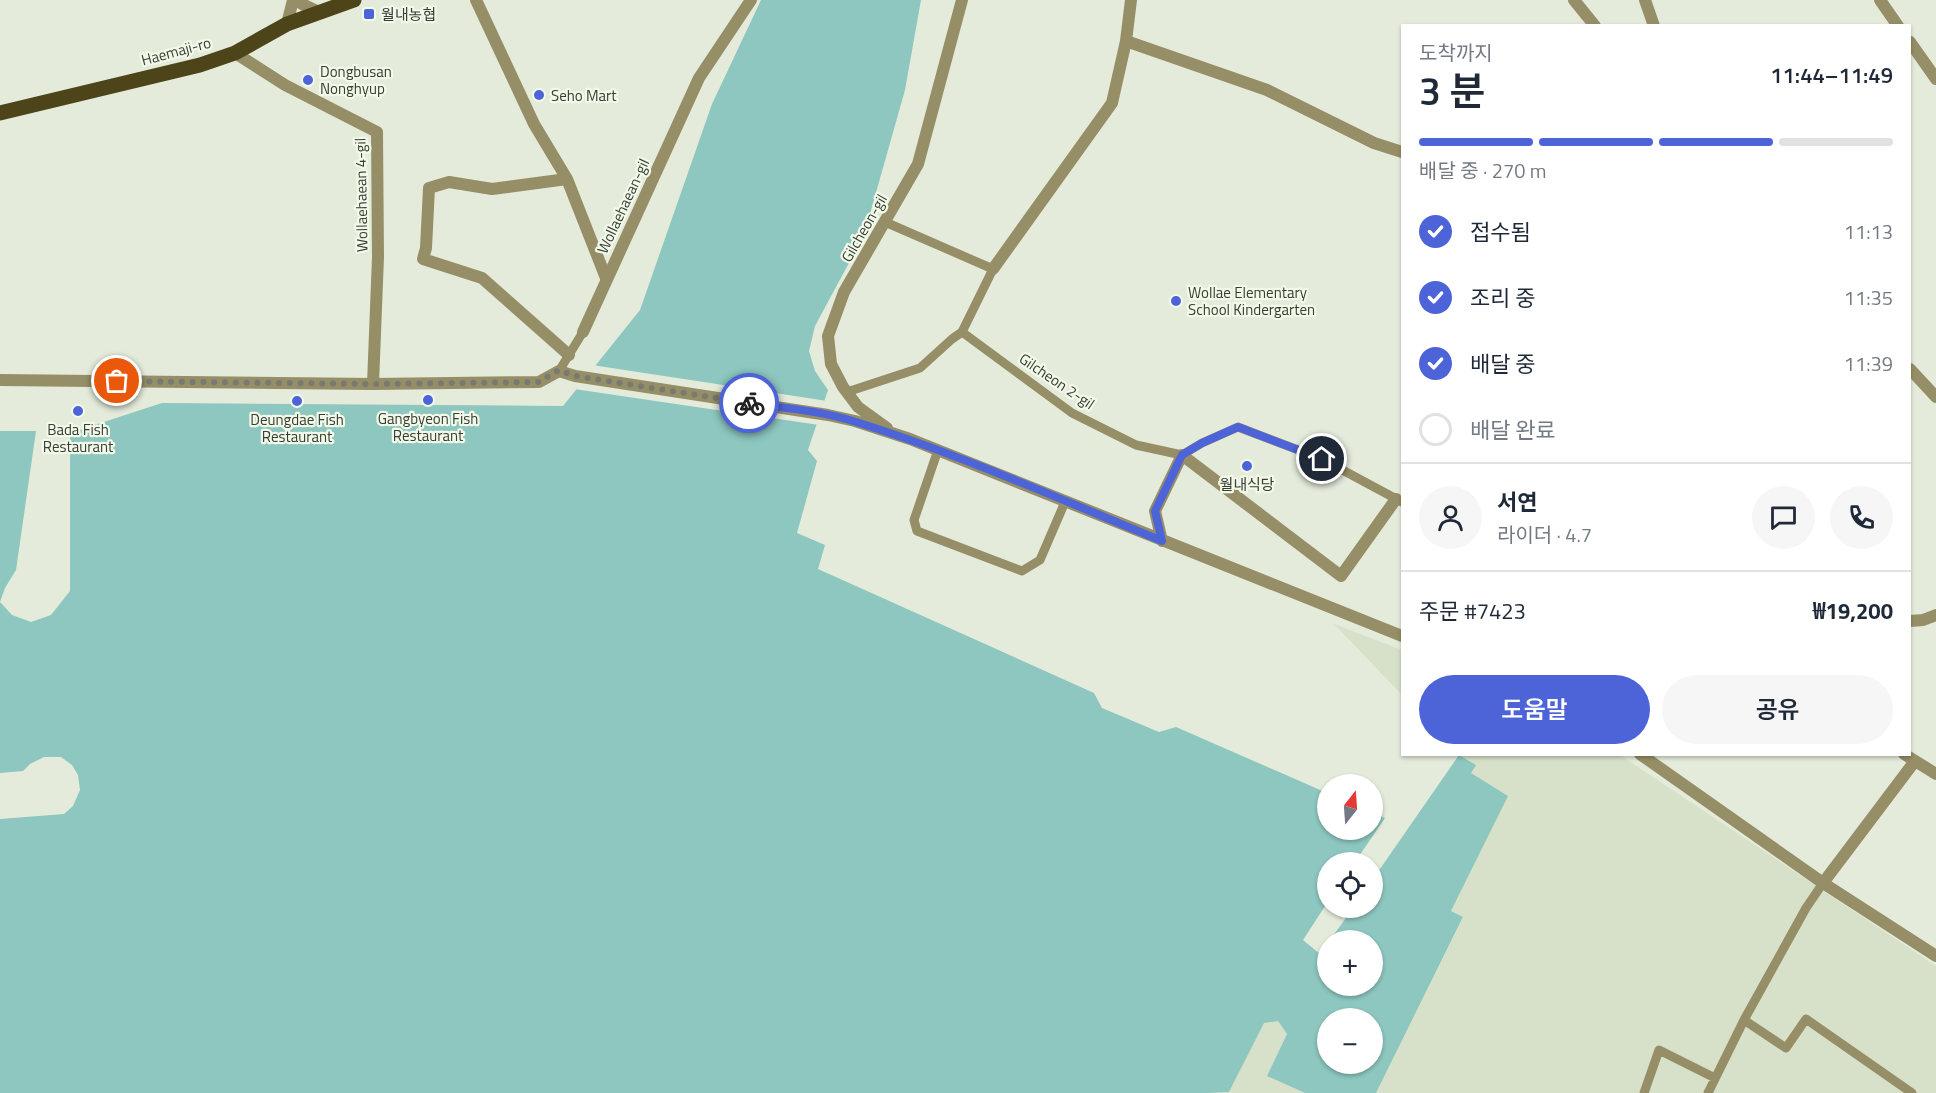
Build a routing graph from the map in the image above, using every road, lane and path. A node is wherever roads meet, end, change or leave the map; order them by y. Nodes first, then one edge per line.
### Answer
1 (293, 0) edge
2 (301, 0) edge
3 (354, 0) edge
4 (476, 0) edge
5 (751, 0) edge
6 (962, 0) edge
7 (1131, 0) edge
8 (1574, 0) edge
9 (1646, 0) edge
10 (1880, 0) edge
11 (321, 13) junction
12 (287, 24) junction
13 (1593, 24) edge
14 (1653, 24) edge
15 (1897, 24) edge
16 (1126, 41) junction
17 (1911, 43) edge
18 (235, 53) junction
19 (1936, 79) edge
20 (0, 112) edge
21 (1401, 152) edge
22 (567, 179) junction
23 (885, 222) junction
24 (993, 269) junction
25 (606, 278) junction
26 (583, 332) joint
27 (963, 332) junction
28 (569, 355) junction
29 (559, 370) junction
30 (1911, 370) edge
31 (0, 380) edge
32 (373, 384) junction
33 (847, 392) junction
34 (1936, 398) edge
35 (910, 439) junction
36 (938, 450) junction
37 (1182, 455) junction
38 (1399, 501) edge
39 (1065, 502) junction
40 (1162, 541) junction
41 (1936, 615) edge
42 (1911, 621) edge
43 (1401, 636) edge
44 (1643, 756) edge
45 (1907, 756) edge
46 (1915, 761) junction
47 (1936, 774) edge
48 (1823, 883) junction
49 (1936, 956) edge
50 (1744, 1020) junction
51 (1715, 1078) junction
52 (1644, 1093) edge
53 (1708, 1093) edge
54 (1912, 1093) edge

1 - 12 street
2 - 11 street
3 - 11 main road, Haemaji-ro
4 - 22 street, Wollaehaean-gil
5 - 25 street, Wollaehaean-gil
6 - 23 street, Gilcheon-gil
7 - 16 street
8 - 13 street
9 - 14 street
10 - 15 street
11 - 12 main road, Haemaji-ro
12 - 18 main road, Haemaji-ro
16 - 21 street
16 - 24 street
17 - 19 street
18 - 20 main road, Haemaji-ro
18 - 32 street, Wollaehaean 4-gil
22 - 25 street, Wollaehaean-gil
22 - 28 street
23 - 24 lane
23 - 33 street, Gilcheon-gil
24 - 27 lane
25 - 26 street
26 - 28 lane
27 - 33 lane
27 - 37 lane, Gilcheon 2-gil
28 - 29 lane
29 - 32 street
29 - 35 street
30 - 34 street
31 - 32 street
33 - 35 street, Gilcheon-gil
35 - 36 street
36 - 39 street
36 - 39 lane
37 - 38 lane
37 - 38 street
37 - 40 street
39 - 40 street
40 - 43 street
41 - 42 street
44 - 48 street
45 - 46 street
46 - 47 street
46 - 48 street
48 - 49 street
48 - 50 lane
50 - 51 lane
50 - 54 lane
51 - 52 lane
51 - 53 lane

